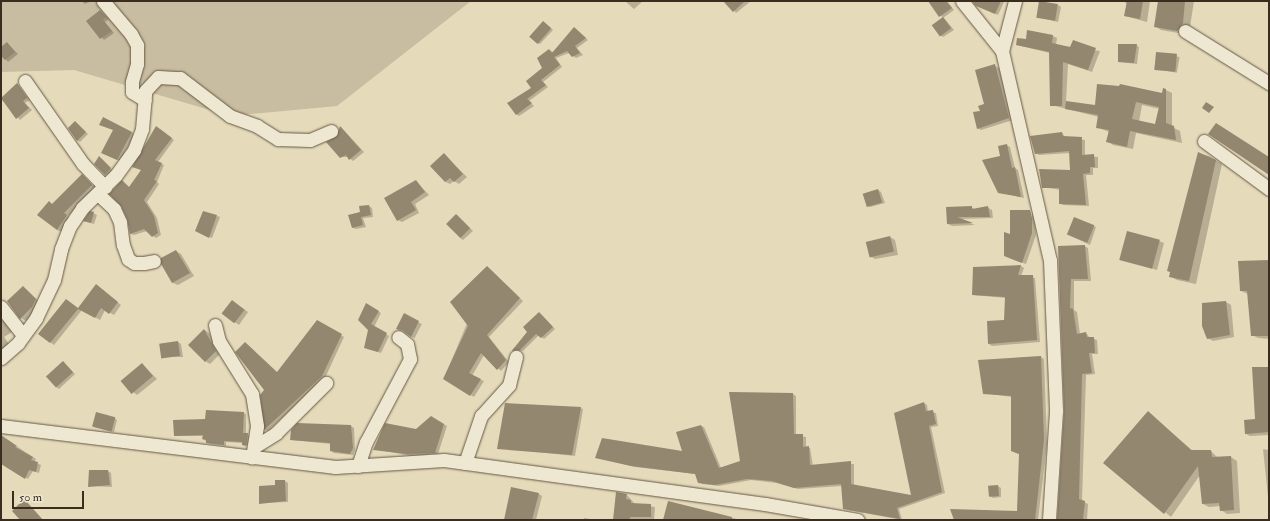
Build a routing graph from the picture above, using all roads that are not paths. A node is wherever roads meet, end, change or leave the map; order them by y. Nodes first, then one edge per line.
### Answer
1 (103, 1) edge
2 (962, 1) edge
3 (1015, 1) edge
4 (1185, 31) dead end
5 (1002, 51) junction
6 (25, 81) dead end
7 (1269, 82) edge
8 (145, 100) junction
9 (331, 131) dead end
10 (1204, 141) dead end
11 (1269, 189) edge
12 (101, 191) junction
13 (154, 260) dead end
14 (1, 307) edge
15 (215, 325) dead end
16 (23, 335) junction
17 (398, 337) dead end
18 (516, 357) dead end
19 (1, 358) edge
20 (326, 383) dead end
21 (1, 426) edge
22 (253, 452) junction
23 (465, 463) junction
24 (358, 466) junction
25 (858, 520) edge
26 (1049, 520) edge

1 - 8 street
2 - 5 street
3 - 5 street
4 - 7 street
5 - 26 street
6 - 12 street
8 - 9 street
8 - 12 street
10 - 11 street
12 - 13 street
12 - 16 street
14 - 16 street
15 - 22 street
16 - 19 street
17 - 24 street
18 - 23 street
20 - 22 street
21 - 22 street
22 - 24 street
23 - 24 street
23 - 25 street

